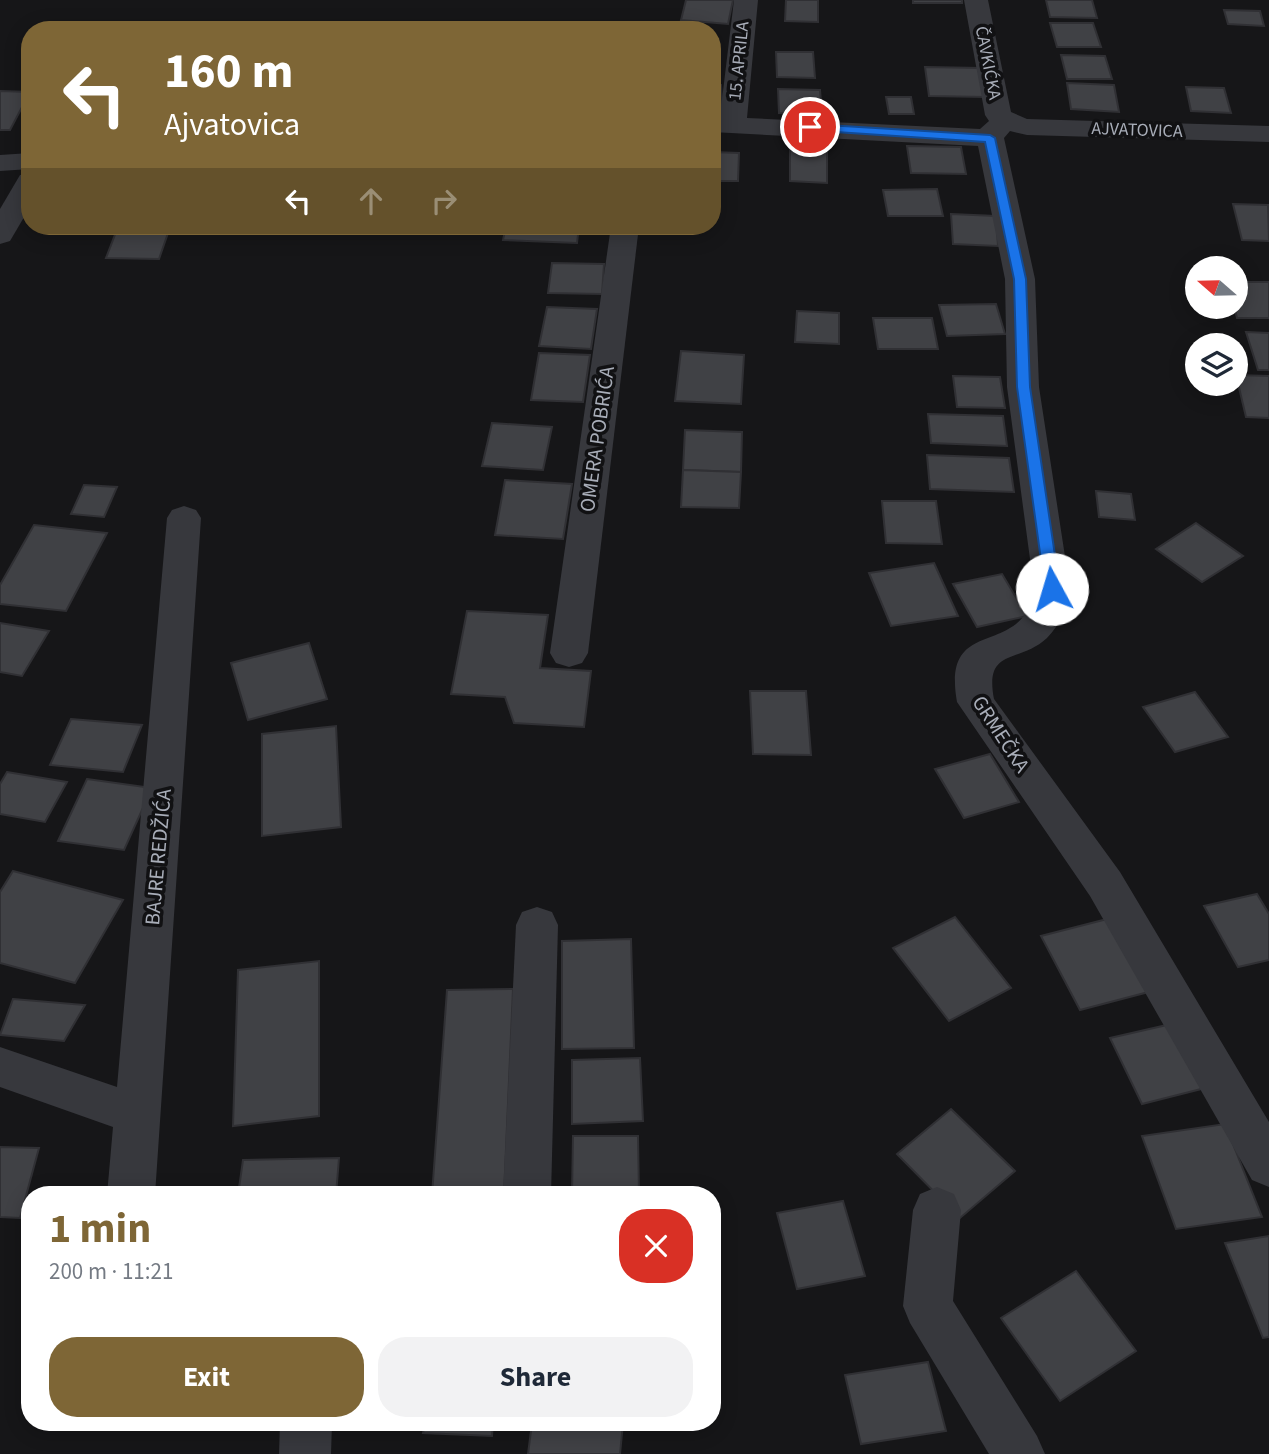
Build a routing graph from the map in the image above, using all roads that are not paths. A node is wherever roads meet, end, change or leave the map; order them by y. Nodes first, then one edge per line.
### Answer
1 (746, 0) edge
2 (976, 0) edge
3 (722, 123) edge
4 (998, 130) junction
5 (1269, 134) edge
6 (21, 162) edge
7 (0, 163) edge
8 (21, 197) edge
9 (0, 235) edge
10 (624, 235) edge
11 (184, 518) dead end
12 (569, 653) dead end
13 (537, 925) dead end
14 (0, 1067) edge
15 (137, 1115) junction
16 (1269, 1165) edge
17 (132, 1186) edge
18 (527, 1186) edge
19 (937, 1210) dead end
20 (306, 1431) edge
21 (305, 1454) edge
22 (1018, 1454) edge

1 - 3 street, 15. APRILA
2 - 4 street, ČAVKIĆKA
3 - 4 street, AJVATOVICA
4 - 5 street, AJVATOVICA
4 - 16 street, GRMEČKA
6 - 7 street
8 - 9 street
10 - 12 street, OMERA POBRIĆA
11 - 15 street, BAJRE REDŽIĆA
13 - 18 street
14 - 15 street
15 - 17 street, BAJRE REDŽIĆA
19 - 22 street
20 - 21 street

